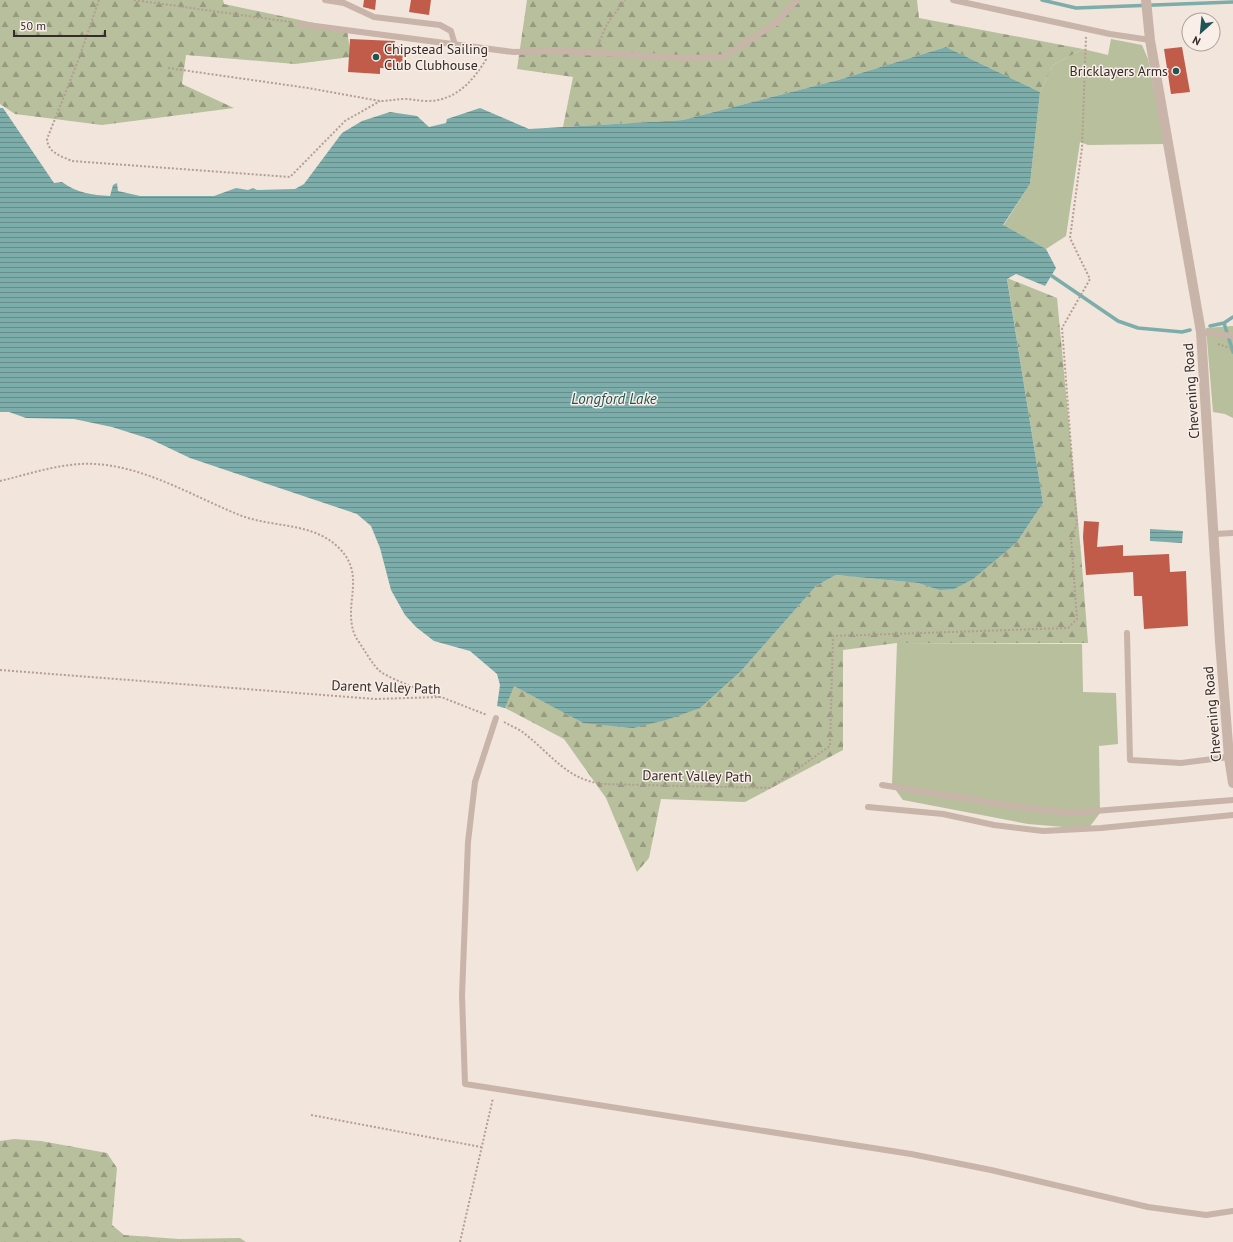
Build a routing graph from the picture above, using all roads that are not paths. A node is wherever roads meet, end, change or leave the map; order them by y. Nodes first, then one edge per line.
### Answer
1 (324, 0) edge
2 (797, 0) edge
3 (953, 0) edge
4 (1146, 5) edge
5 (300, 24) road end
6 (1150, 40) junction
7 (455, 45) junction
8 (1201, 332) junction
9 (1230, 336) edge
10 (1233, 533) edge
11 (1214, 534) junction
12 (1127, 633) dead end
13 (496, 718) road end
14 (1229, 757) junction
15 (1233, 783) edge
16 (882, 785) dead end
17 (1233, 800) edge
18 (868, 806) dead end
19 (1233, 815) edge
20 (1233, 1211) edge

1 - 7 lane
2 - 7 lane
3 - 6 lane
4 - 6 street, Chevening Road
5 - 7 lane
6 - 8 street, Chevening Road
8 - 9 lane
8 - 11 street, Chevening Road
10 - 11 lane
11 - 14 street, Chevening Road
12 - 14 lane
13 - 20 lane
14 - 15 street, Chevening Road
16 - 17 lane
18 - 19 lane

